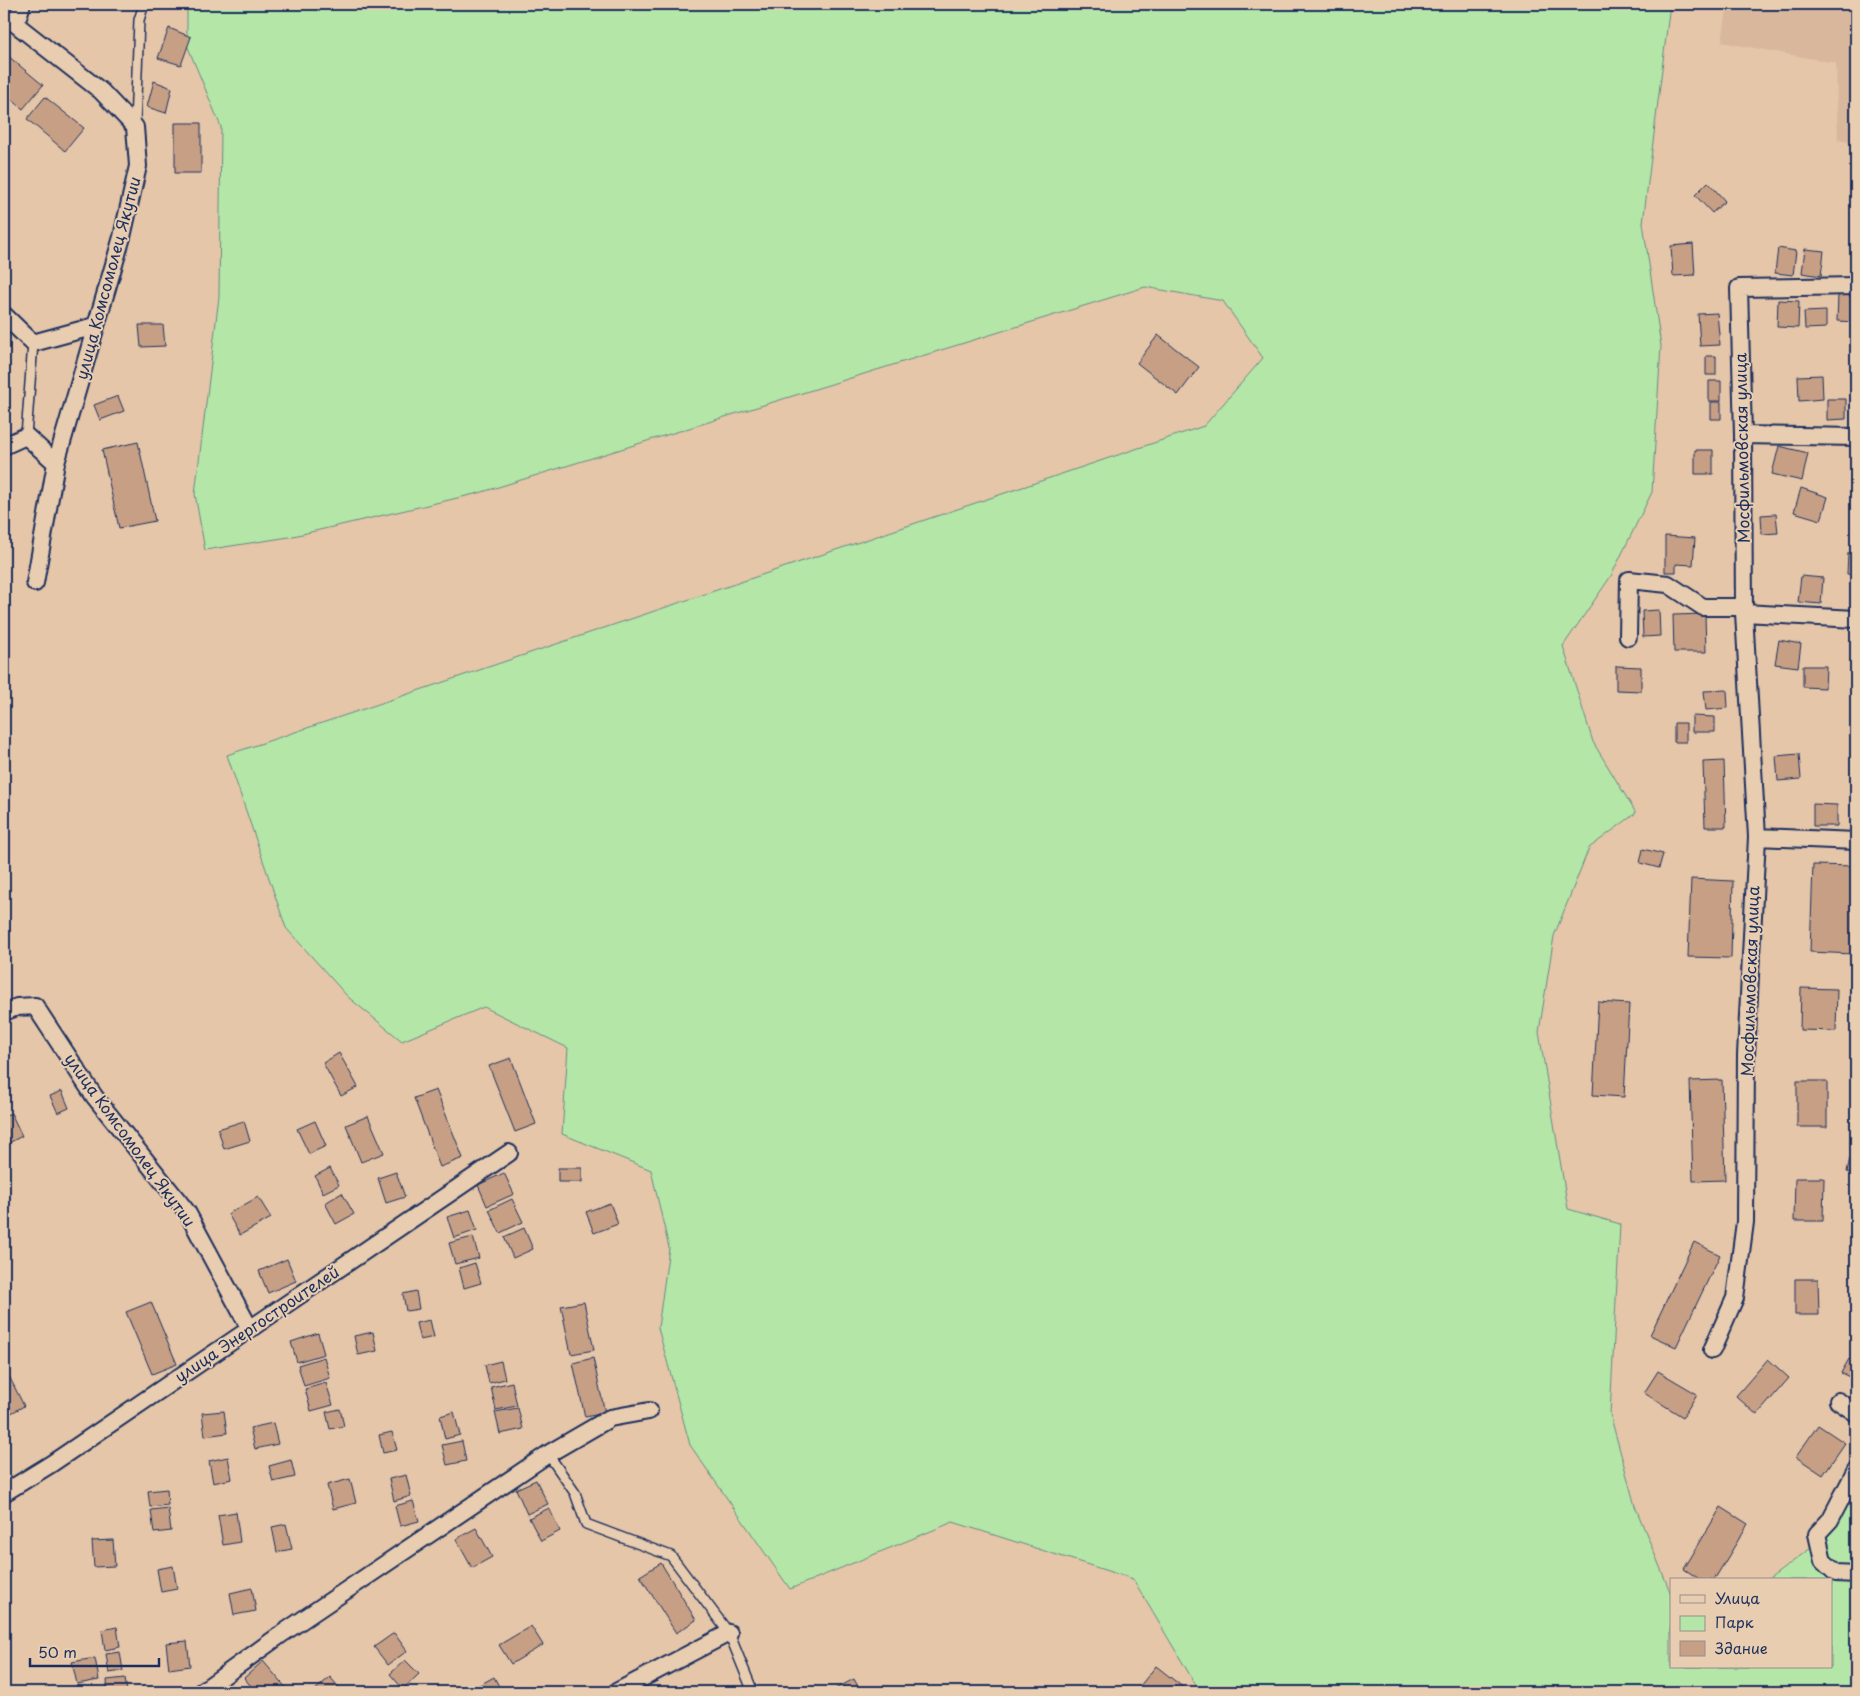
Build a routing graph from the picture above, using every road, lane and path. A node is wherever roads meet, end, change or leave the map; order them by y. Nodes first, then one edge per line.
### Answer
1 (22, 4) edge
2 (144, 4) edge
3 (10, 20) edge
4 (135, 127) junction
5 (1856, 286) edge
6 (4, 315) edge
7 (95, 326) junction
8 (33, 343) junction
9 (1743, 435) junction
10 (26, 436) junction
11 (1856, 437) edge
12 (4, 446) edge
13 (56, 463) junction
14 (36, 582) dead end
15 (1744, 610) junction
16 (1856, 619) edge
17 (1628, 637) dead end
18 (1757, 837) junction
19 (1856, 841) edge
20 (4, 1012) edge
21 (509, 1153) dead end
22 (250, 1329) junction
23 (1712, 1350) dead end
24 (1838, 1401) dead end
25 (649, 1411) dead end
26 (1856, 1413) edge
27 (548, 1454) junction
28 (1856, 1470) edge
29 (4, 1493) edge
30 (1856, 1574) edge
31 (729, 1633) junction
32 (201, 1692) edge
33 (616, 1692) edge
34 (753, 1692) edge

1 - 3 street
2 - 4 lane
3 - 4 street
4 - 7 street, улица Комсомолец Якутии
5 - 9 street, Мосфильмовская улица
6 - 8 street
7 - 8 street
7 - 13 street, улица Комсомолец Якутии
8 - 10 lane
9 - 11 street
9 - 15 street, Мосфильмовская улица
10 - 12 street
10 - 13 street
13 - 14 street, улица Комсомолец Якутии
15 - 16 street
15 - 17 street
15 - 18 street, Мосфильмовская улица
18 - 19 street
18 - 23 street, Мосфильмовская улица
20 - 22 street, улица Комсомолец Якутии
21 - 22 street, улица Энергостроителей
22 - 29 street, улица Энергостроителей
24 - 26 street
25 - 27 street
27 - 31 lane
27 - 32 street
28 - 30 street
31 - 33 street
31 - 34 lane

